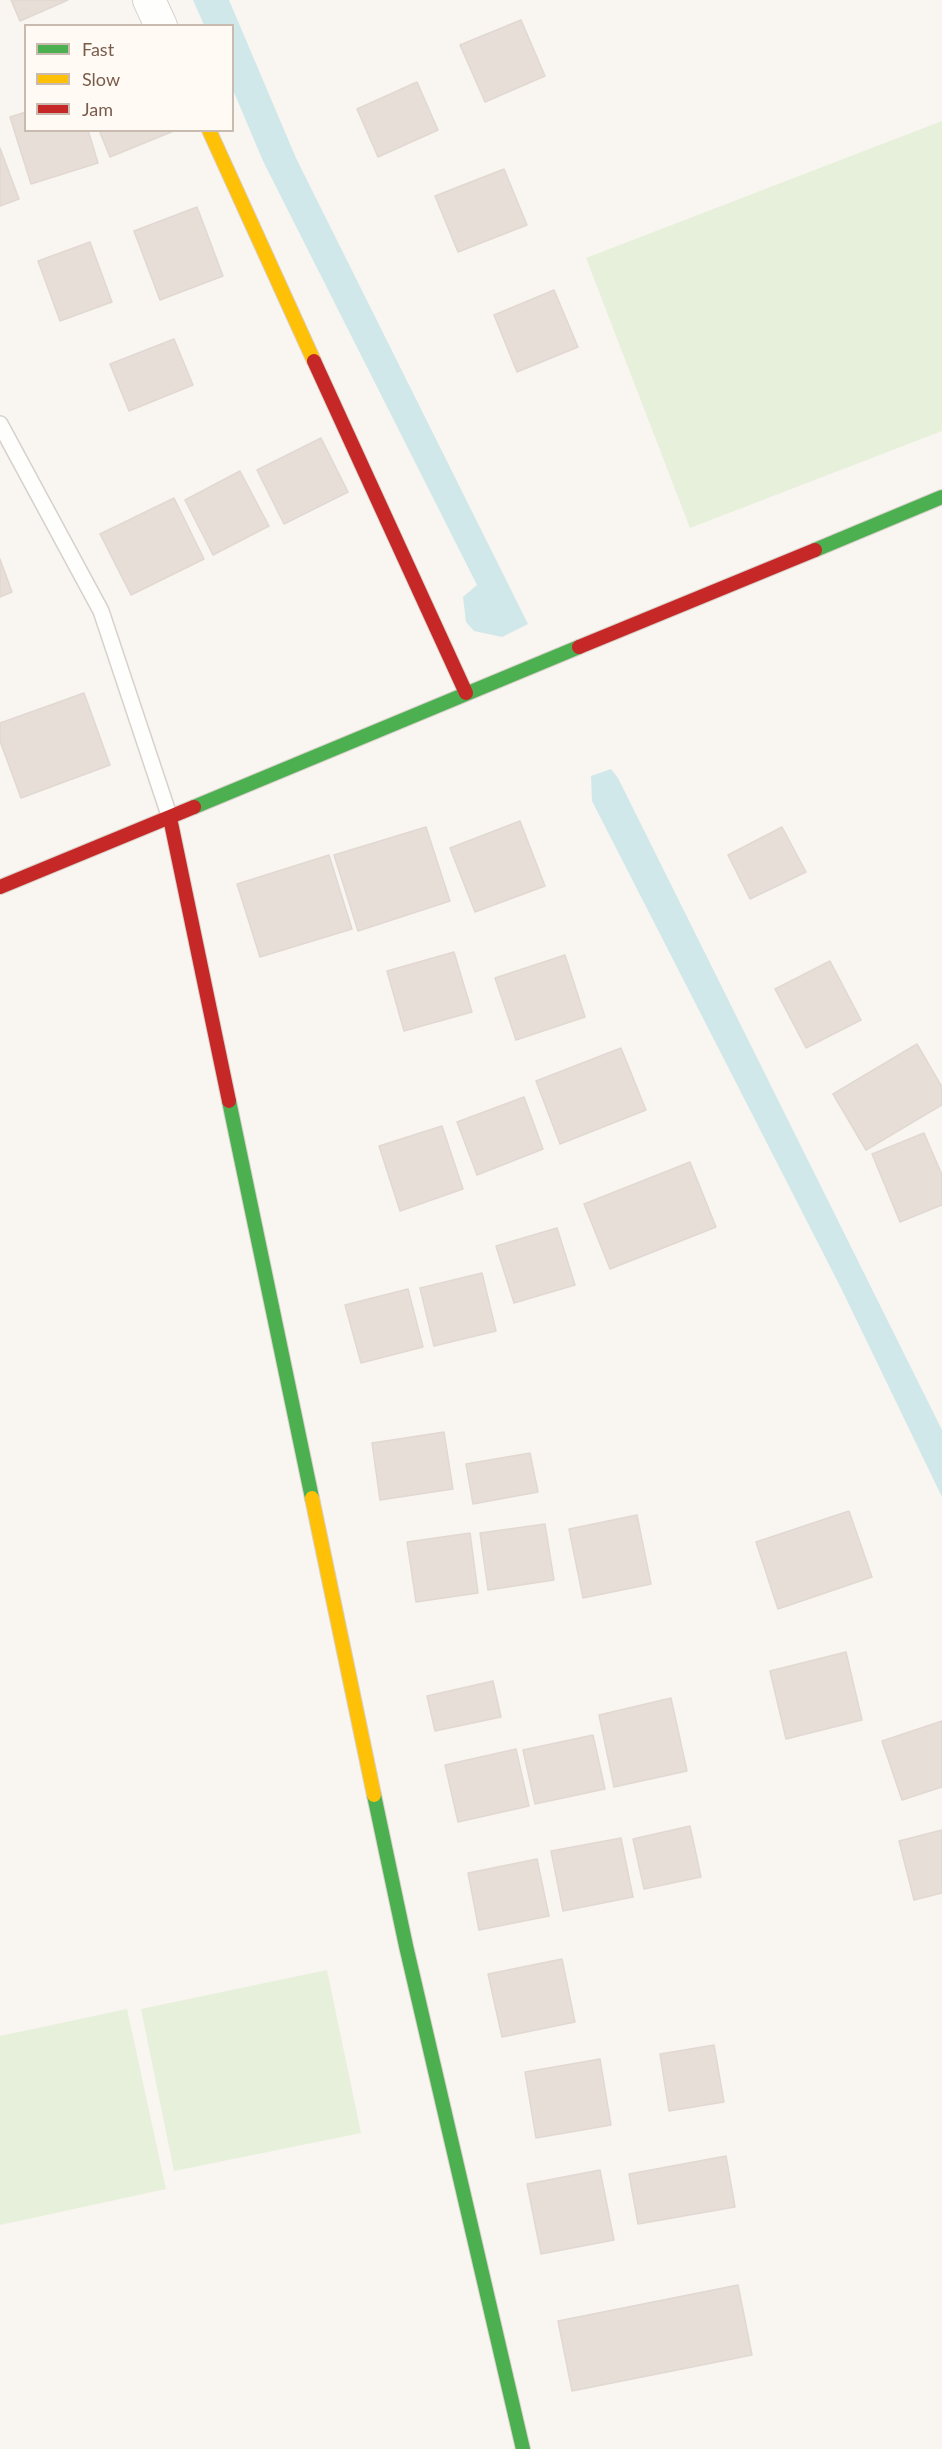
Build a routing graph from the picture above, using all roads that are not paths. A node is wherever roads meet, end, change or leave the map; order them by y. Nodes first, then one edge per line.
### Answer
1 (149, 0) edge
2 (160, 24) edge
3 (210, 132) edge
4 (0, 424) edge
5 (942, 497) edge
6 (466, 693) junction
7 (170, 818) junction
8 (0, 887) edge
9 (523, 2449) edge

1 - 2 street
3 - 6 street
4 - 7 lane
5 - 6 street
6 - 7 street
7 - 8 street
7 - 9 street

